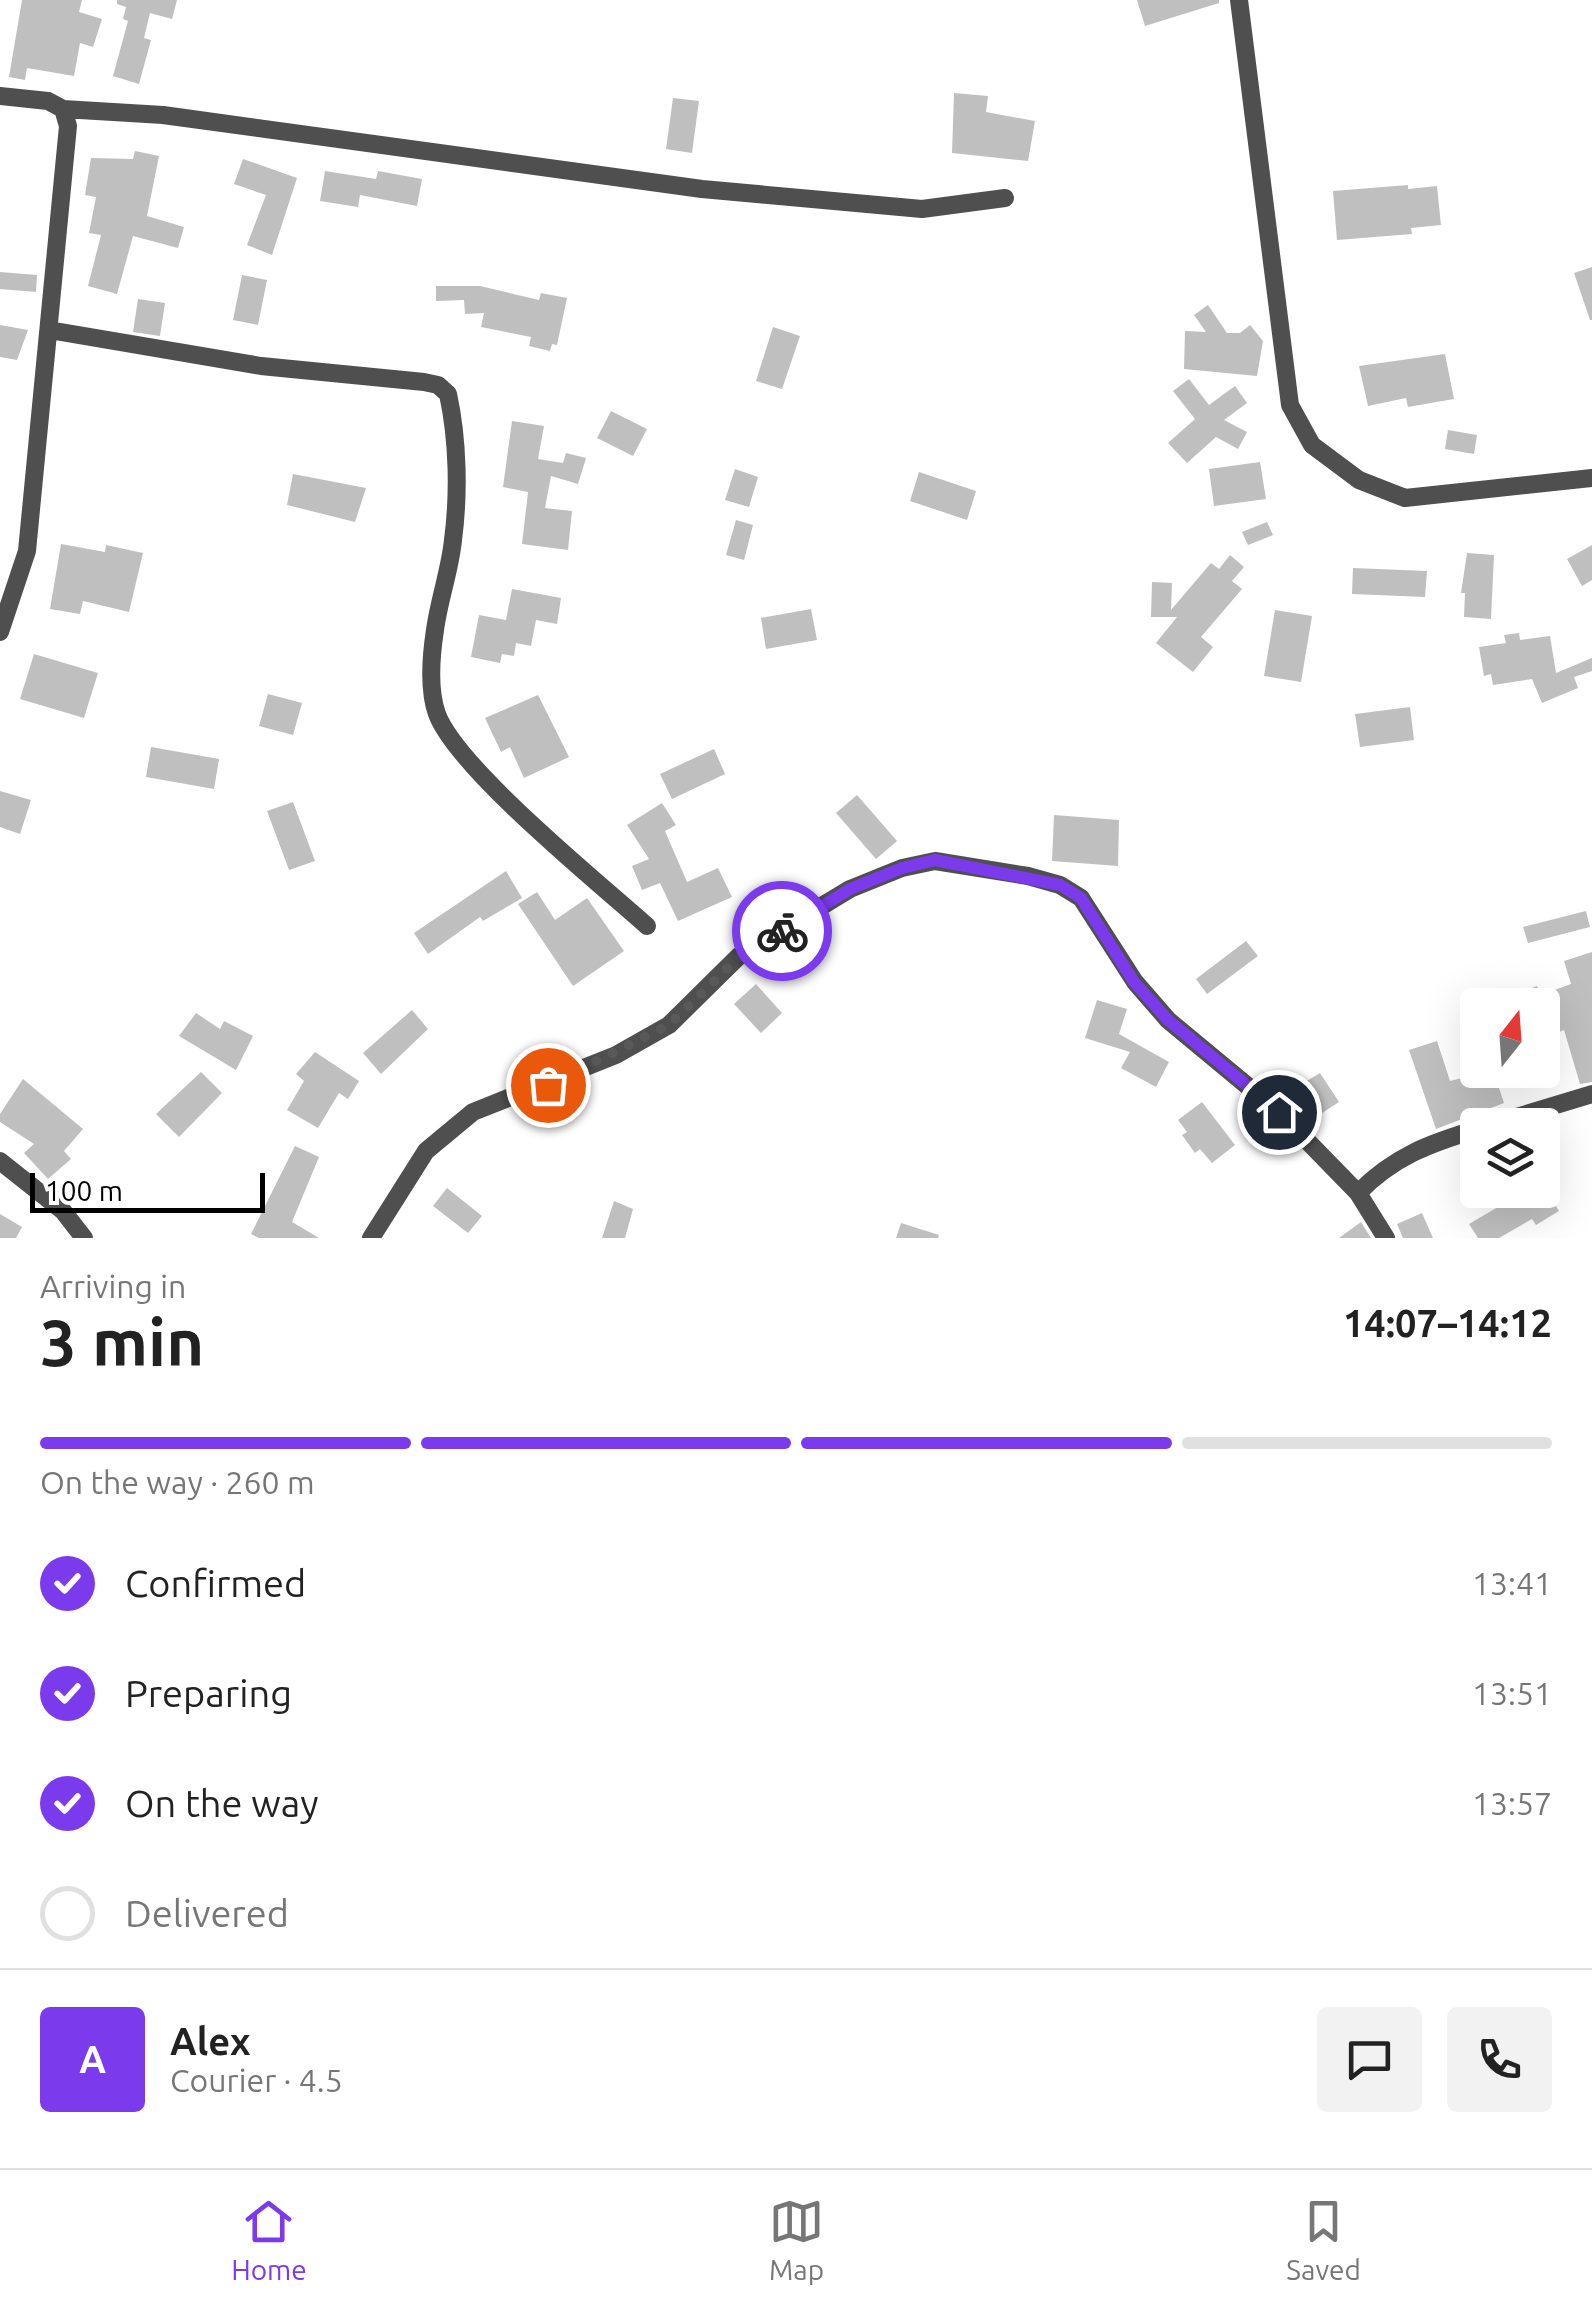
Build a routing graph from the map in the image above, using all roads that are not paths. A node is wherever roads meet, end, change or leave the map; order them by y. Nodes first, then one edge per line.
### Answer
1 (1239, 0) edge
2 (0, 96) edge
3 (63, 108) junction
4 (1005, 198) dead end
5 (50, 330) junction
6 (1592, 478) edge
7 (0, 632) edge
8 (647, 926) dead end
9 (1592, 1094) edge
10 (1546, 1108) edge
11 (1460, 1134) edge
12 (0, 1161) edge
13 (1358, 1193) junction
14 (84, 1238) edge
15 (372, 1238) edge
16 (1386, 1238) edge

1 - 6 street
2 - 3 street
3 - 4 street
3 - 5 street
5 - 7 street
5 - 8 street
9 - 10 street
11 - 13 street
12 - 14 street
13 - 15 street
13 - 16 street

